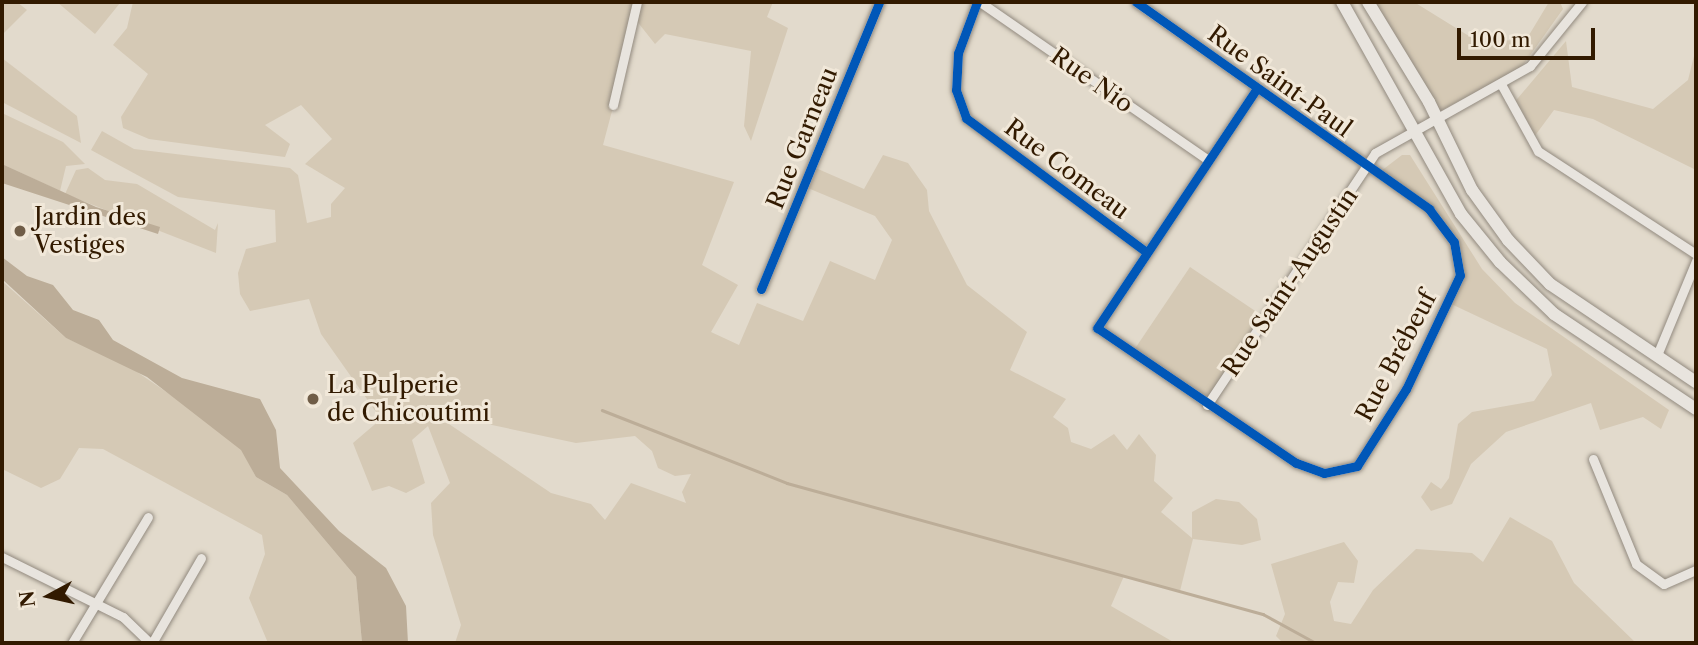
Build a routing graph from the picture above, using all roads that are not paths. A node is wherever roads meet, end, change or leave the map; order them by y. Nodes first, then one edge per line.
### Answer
1 (637, 2) edge
2 (879, 2) edge
3 (978, 2) edge
4 (1136, 2) edge
5 (1342, 2) edge
6 (1367, 2) edge
7 (1581, 2) edge
8 (1501, 84) junction
9 (1257, 88) junction
10 (613, 105) dead end
11 (1440, 115) junction
12 (1416, 129) junction
13 (1205, 158) junction
14 (1368, 166) junction
15 (1144, 250) junction
16 (1696, 254) edge
17 (1696, 261) edge
18 (761, 289) dead end
19 (1657, 355) junction
20 (1696, 383) edge
21 (1207, 405) junction
22 (1696, 409) edge
23 (1593, 460) dead end
24 (148, 517) dead end
25 (2, 557) edge
26 (201, 558) dead end
27 (1696, 570) edge
28 (96, 604) junction
29 (72, 643) edge
30 (151, 643) edge

1 - 10 street
2 - 18 street, Rue Garneau
3 - 13 street, Rue Nio
3 - 15 street, Rue Comeau
4 - 9 street, Rue Saint-Paul
5 - 12 main road
6 - 11 main road
7 - 8 street, Rue Saint-Augustin
8 - 11 street, Rue Saint-Augustin
8 - 16 street
9 - 13 street
9 - 14 street, Rue Saint-Paul
11 - 12 street, Rue Saint-Augustin
11 - 19 main road
12 - 14 street, Rue Saint-Augustin
12 - 22 main road
13 - 15 street
14 - 21 street, Rue Saint-Augustin
14 - 21 street, Rue Brébeuf
15 - 21 street, Rue Brébeuf
17 - 19 street
19 - 20 main road
23 - 27 street
24 - 28 street
25 - 28 street
26 - 30 street
28 - 29 street
28 - 30 street

